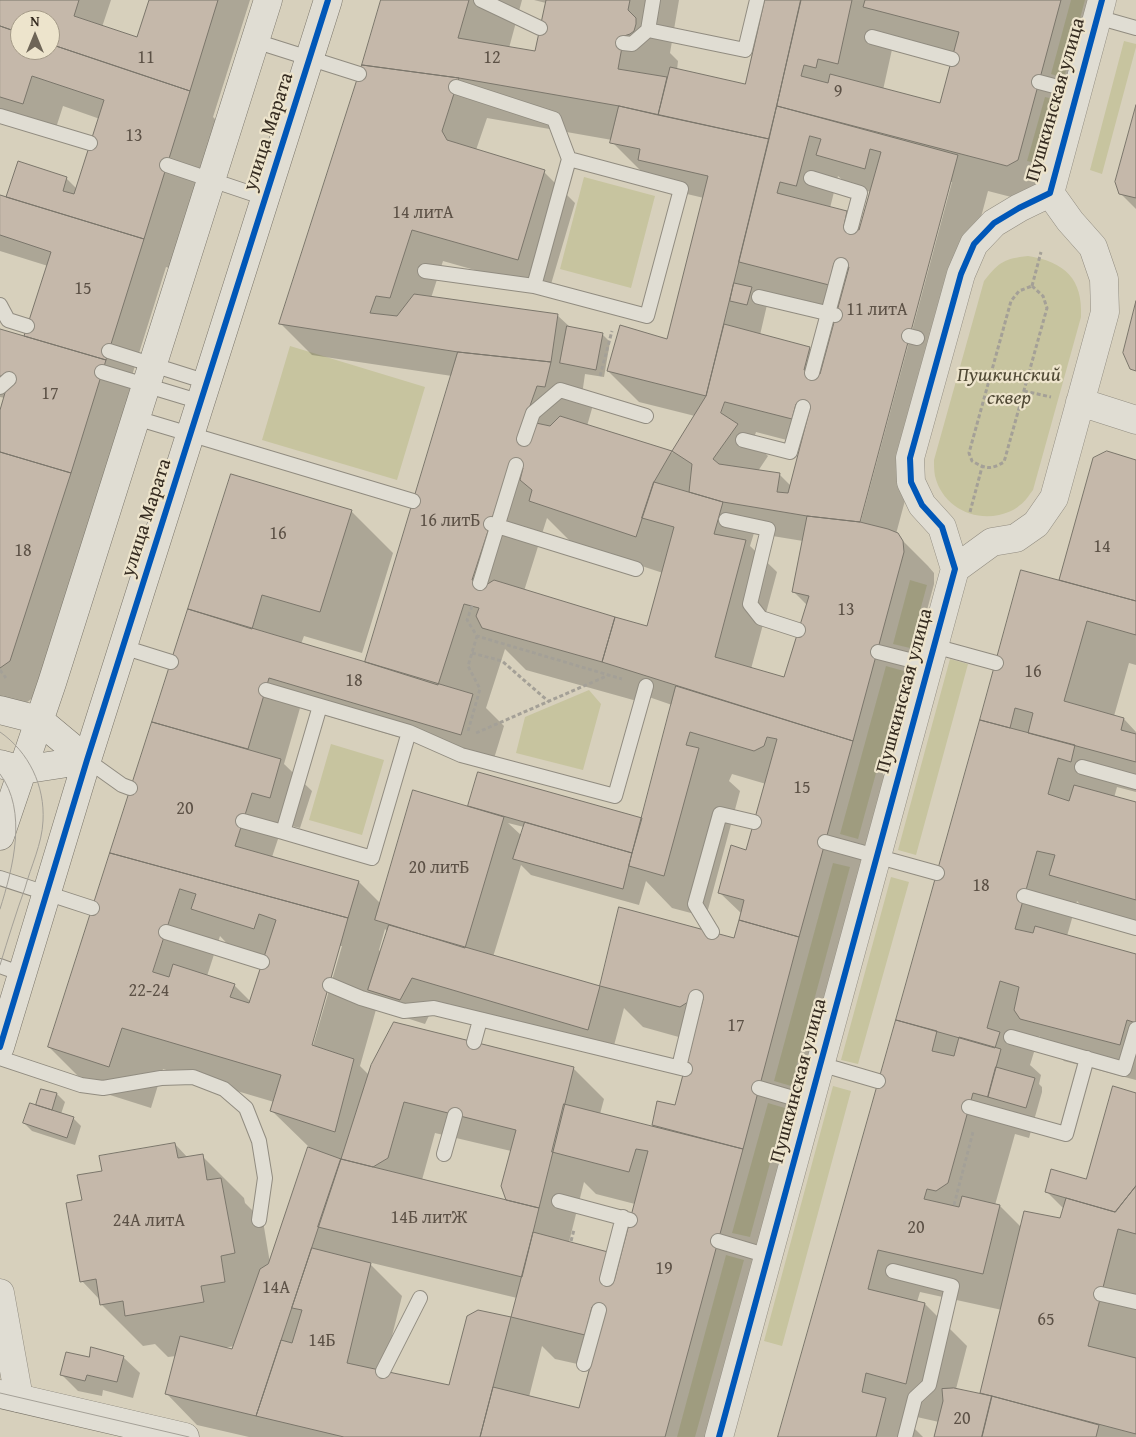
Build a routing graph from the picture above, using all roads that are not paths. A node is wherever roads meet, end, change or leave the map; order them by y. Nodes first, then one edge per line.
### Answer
1 (268, 0) edge
2 (328, 0) edge
3 (481, 0) edge
4 (653, 0) edge
5 (757, 0) edge
6 (1100, 9) edge
7 (540, 28) dead end
8 (1136, 28) edge
9 (648, 30) junction
10 (872, 37) dead end
11 (255, 41) junction
12 (623, 43) dead end
13 (310, 58) junction
14 (952, 59) dead end
15 (359, 74) dead end
16 (1039, 82) dead end
17 (456, 87) dead end
18 (1077, 92) junction
19 (0, 116) edge
20 (90, 143) dead end
21 (569, 158) junction
22 (167, 165) dead end
23 (210, 178) junction
24 (811, 178) dead end
25 (1050, 193) junction
26 (265, 198) junction
27 (1019, 208) junction
28 (1070, 221) junction
29 (851, 227) dead end
30 (841, 265) dead end
31 (425, 271) dead end
32 (534, 286) junction
33 (759, 297) dead end
34 (0, 304) edge
35 (832, 315) junction
36 (27, 326) dead end
37 (109, 351) dead end
38 (102, 372) dead end
39 (812, 373) dead end
40 (149, 375) junction
41 (204, 392) junction
42 (1070, 400) junction
43 (803, 407) dead end
44 (646, 416) dead end
45 (136, 418) junction
46 (1136, 420) edge
47 (190, 435) junction
48 (524, 439) dead end
49 (743, 440) dead end
50 (516, 465) dead end
51 (413, 501) dead end
52 (726, 520) dead end
53 (494, 525) junction
54 (942, 527) junction
55 (992, 542) junction
56 (636, 569) dead end
57 (955, 569) junction
58 (480, 583) dead end
59 (798, 630) dead end
60 (123, 647) junction
61 (878, 652) dead end
62 (932, 656) junction
63 (171, 662) dead end
64 (996, 663) dead end
65 (646, 686) road end
66 (266, 690) dead end
67 (320, 706) junction
68 (0, 710) edge
69 (39, 720) junction
70 (409, 732) junction
71 (87, 760) junction
72 (1082, 766) dead end
73 (11, 767) edge
74 (1136, 782) edge
75 (130, 788) dead end
76 (243, 821) dead end
77 (754, 822) dead end
78 (283, 832) junction
79 (0, 836) edge
80 (825, 842) dead end
81 (877, 856) junction
82 (937, 873) dead end
83 (0, 878) edge
84 (46, 894) junction
85 (1024, 896) dead end
86 (92, 908) dead end
87 (1136, 928) edge
88 (166, 932) dead end
89 (712, 932) dead end
90 (262, 962) dead end
91 (11, 970) edge
92 (330, 984) dead end
93 (696, 996) dead end
94 (480, 1020) junction
95 (1136, 1029) edge
96 (1011, 1038) dead end
97 (474, 1042) dead end
98 (0, 1047) edge
99 (0, 1058) edge
100 (1087, 1058) junction
101 (820, 1064) junction
102 (878, 1081) dead end
103 (759, 1088) dead end
104 (810, 1103) junction
105 (974, 1108) road end
106 (455, 1115) dead end
107 (444, 1154) dead end
108 (559, 1202) dead end
109 (259, 1220) dead end
110 (718, 1241) dead end
111 (768, 1256) junction
112 (893, 1272) dead end
113 (607, 1279) dead end
114 (0, 1293) edge
115 (1101, 1294) dead end
116 (420, 1298) dead end
117 (1136, 1302) edge
118 (599, 1310) dead end
119 (584, 1364) dead end
120 (383, 1370) dead end
121 (10, 1396) edge
122 (185, 1437) edge
123 (719, 1437) edge
124 (905, 1437) edge

1 - 11 street, улица Марата
2 - 13 street, улица Марата
3 - 7 lane
4 - 9 lane
5 - 9 lane
6 - 8 lane
6 - 18 street, Пушкинская улица
9 - 12 lane
10 - 14 lane
11 - 13 lane
11 - 23 street, улица Марата
13 - 15 lane
13 - 26 street, улица Марата
16 - 18 lane
17 - 21 lane
18 - 25 street, Пушкинская улица
19 - 20 lane
21 - 32 lane
21 - 32 lane
22 - 23 lane
23 - 26 lane
23 - 40 street, улица Марата
24 - 29 lane
25 - 27 street, Пушкинская улица
25 - 28 street, Пушкинская улица
26 - 41 street, улица Марата
27 - 28 street
27 - 54 street, Пушкинская улица
28 - 42 street, Пушкинская улица
30 - 35 lane
31 - 32 lane
33 - 35 lane
34 - 36 lane
35 - 39 lane
37 - 40 lane
38 - 40 lane
40 - 41 lane
40 - 41 lane
40 - 45 street, улица Марата
41 - 47 street, улица Марата
42 - 46 street
42 - 55 street, Пушкинская улица
43 - 49 lane
44 - 48 lane
45 - 47 lane
45 - 69 street, улица Марата
47 - 51 lane
47 - 60 street, улица Марата
50 - 53 lane
52 - 59 lane
53 - 56 lane
53 - 58 lane
54 - 55 street
54 - 57 street, Пушкинская улица
55 - 57 street, Пушкинская улица
57 - 62 street, Пушкинская улица
60 - 63 lane
60 - 71 street, улица Марата
61 - 62 lane
62 - 64 lane
62 - 81 street, Пушкинская улица
65 - 70 lane
66 - 67 lane
67 - 70 lane
67 - 78 lane
68 - 69 street
69 - 71 street
69 - 73 street, улица Марата
70 - 78 lane
71 - 73 street
71 - 75 lane
71 - 84 street, улица Марата
72 - 74 lane
73 - 79 street, улица Марата
76 - 78 lane
77 - 89 lane
80 - 81 lane
81 - 82 lane
81 - 101 street, Пушкинская улица
83 - 84 lane
84 - 86 lane
84 - 91 street, улица Марата
85 - 87 lane
88 - 90 lane
91 - 98 street, улица Марата
92 - 94 lane
93 - 94 lane
94 - 97 lane
95 - 100 lane
96 - 100 lane
99 - 109 lane
100 - 105 lane
101 - 102 lane
101 - 104 street, Пушкинская улица
103 - 104 lane
104 - 111 street, Пушкинская улица
106 - 107 lane
108 - 113 lane
110 - 111 lane
111 - 123 street, Пушкинская улица
112 - 124 lane
114 - 121 street
115 - 117 lane
116 - 120 lane
118 - 119 lane
121 - 122 street

